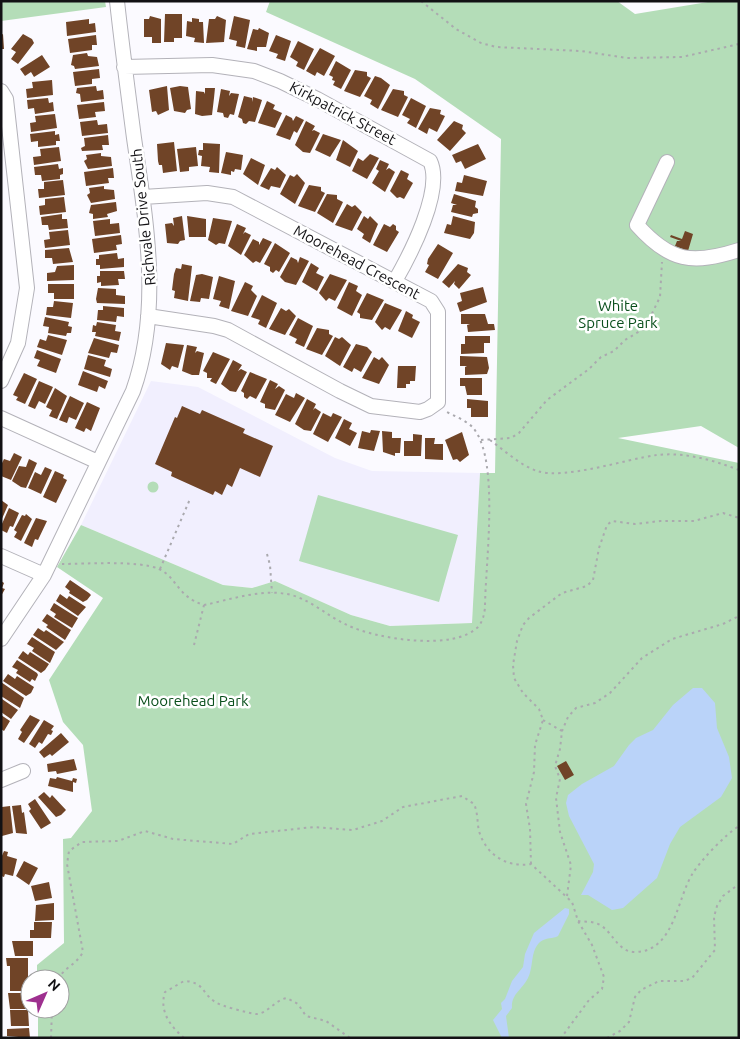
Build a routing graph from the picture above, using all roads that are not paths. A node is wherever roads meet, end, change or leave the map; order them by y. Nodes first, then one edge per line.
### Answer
1 (117, 1) edge
2 (124, 67) junction
3 (1, 91) edge
4 (667, 162) dead end
5 (143, 197) junction
6 (739, 250) edge
7 (395, 281) junction
8 (148, 316) junction
9 (1, 381) edge
10 (1, 418) edge
11 (98, 462) junction
12 (1, 556) edge
13 (47, 570) junction
14 (1, 640) edge
15 (23, 771) dead end
16 (1, 780) edge

1 - 2 street, Richvale Drive South
2 - 5 street, Richvale Drive South
2 - 7 street, Kirkpatrick Street
3 - 9 street
4 - 6 street
5 - 7 street, Moorehead Crescent
5 - 8 street, Richvale Drive South
7 - 8 street, Moorehead Crescent
8 - 11 street, Richvale Drive South
10 - 11 street
11 - 13 street, Richvale Drive South
12 - 13 street
13 - 14 street, Richvale Drive South
15 - 16 street

